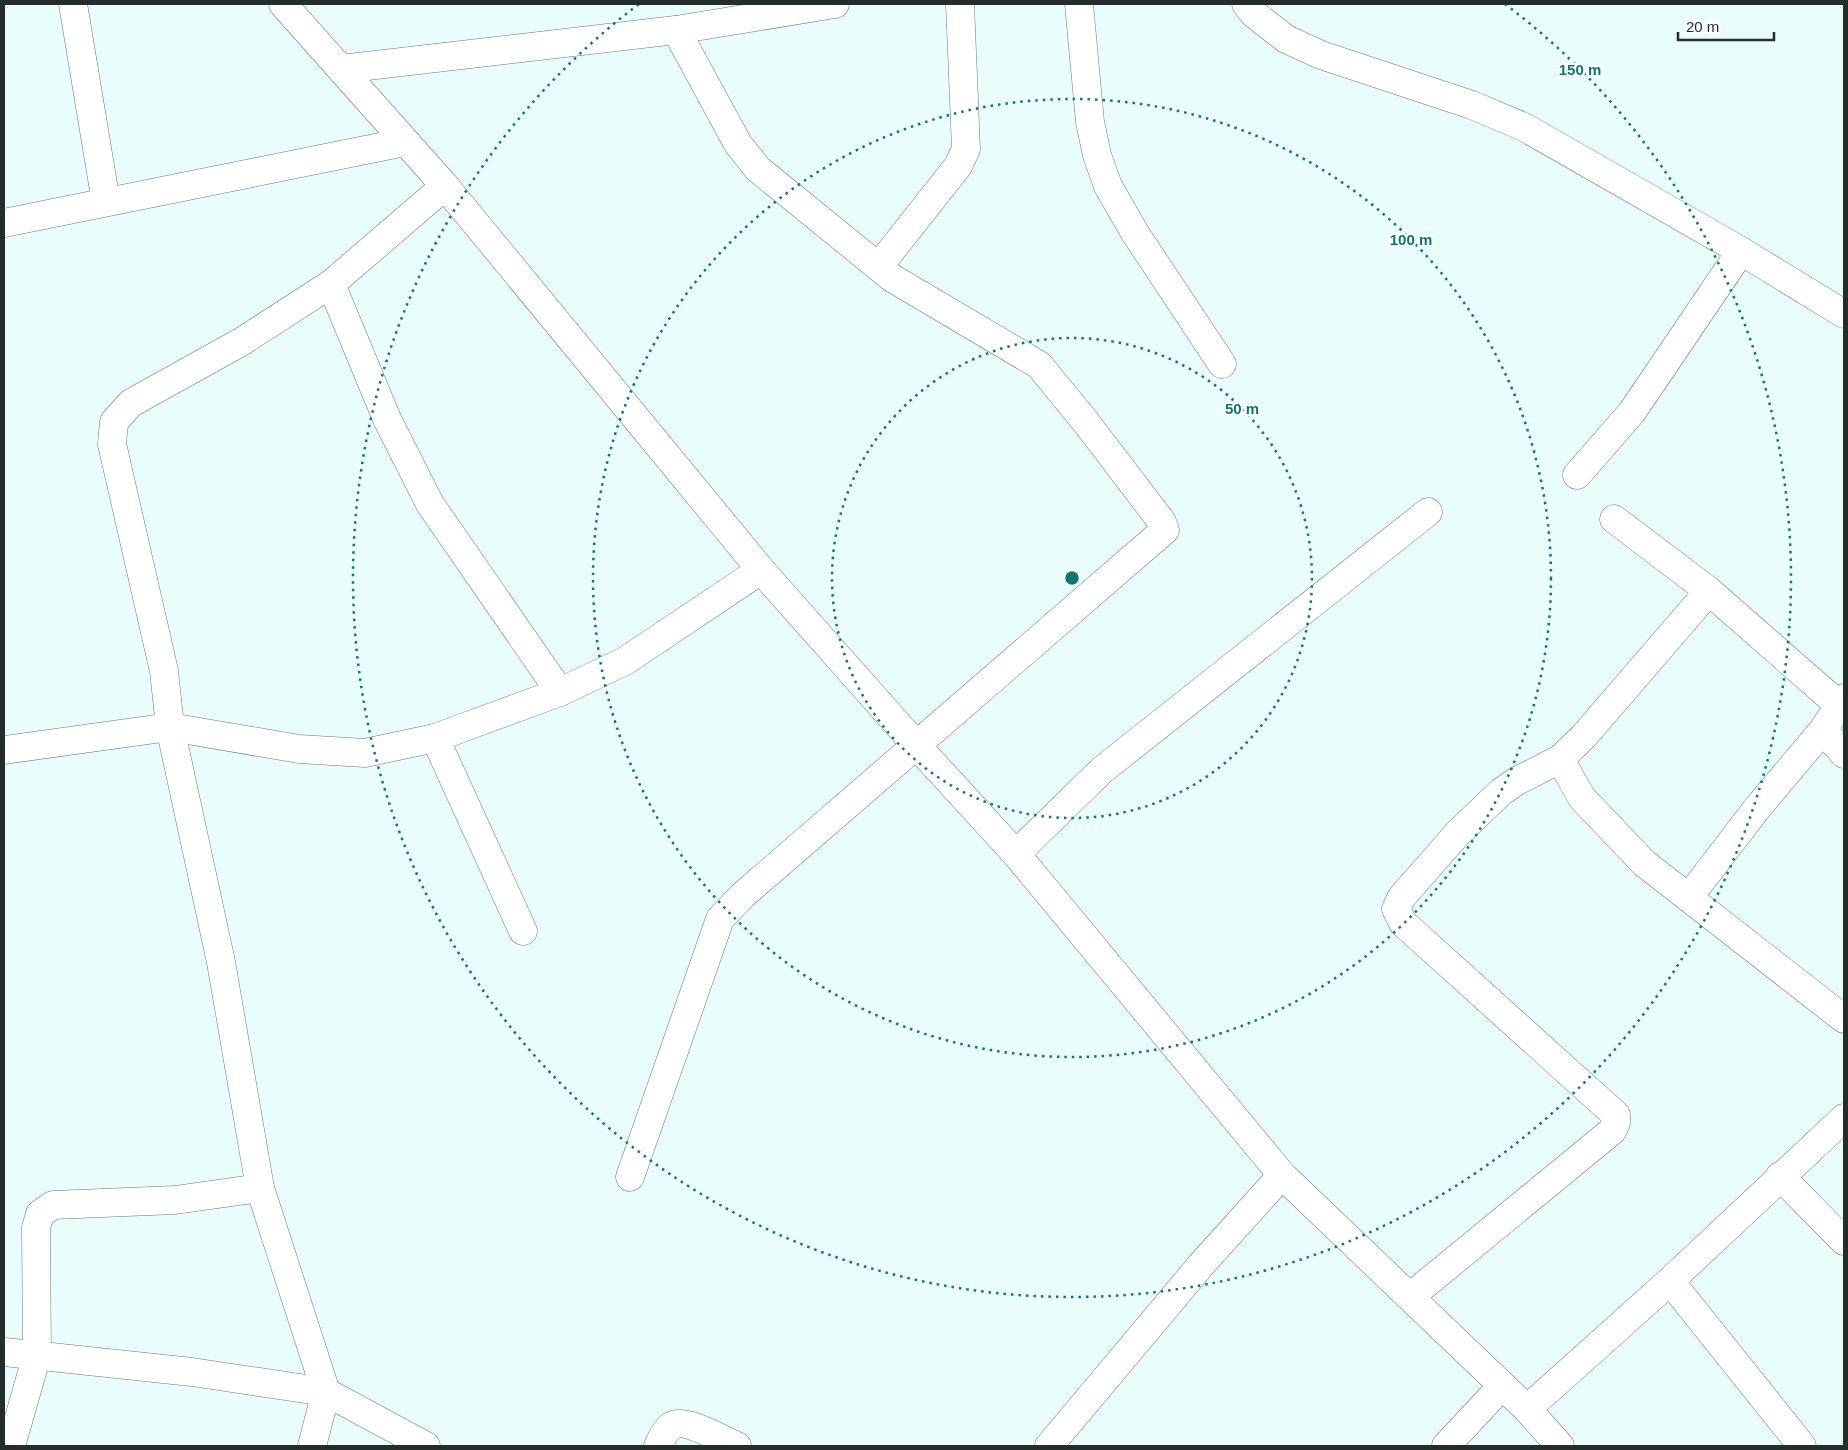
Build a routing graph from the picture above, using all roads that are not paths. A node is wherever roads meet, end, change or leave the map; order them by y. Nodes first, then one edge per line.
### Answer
1 (73, 4) edge
2 (283, 4) edge
3 (835, 4) edge
4 (960, 4) edge
5 (1079, 4) edge
6 (1246, 4) edge
7 (715, 14) edge
8 (676, 30) junction
9 (341, 69) junction
10 (405, 142) junction
11 (445, 186) junction
12 (106, 202) junction
13 (4, 223) edge
14 (1741, 251) junction
15 (879, 266) junction
16 (331, 284) junction
17 (1844, 314) edge
18 (1222, 364) dead end
19 (1577, 475) dead end
20 (1428, 512) dead end
21 (1614, 519) dead end
22 (761, 570) junction
23 (1709, 591) junction
24 (560, 692) junction
25 (1842, 701) edge
26 (170, 727) junction
27 (1823, 730) junction
28 (435, 738) junction
29 (917, 746) junction
30 (4, 749) edge
31 (1844, 754) edge
32 (1560, 759) junction
33 (1016, 854) junction
34 (1689, 897) junction
35 (523, 931) dead end
36 (1844, 1019) edge
37 (1844, 1118) edge
38 (1282, 1175) junction
39 (1780, 1176) junction
40 (630, 1177) dead end
41 (260, 1188) junction
42 (1844, 1241) edge
43 (1670, 1281) junction
44 (1411, 1296) junction
45 (4, 1352) edge
46 (37, 1355) junction
47 (1502, 1386) junction
48 (326, 1392) junction
49 (1527, 1409) junction
50 (11, 1446) edge
51 (312, 1446) edge
52 (426, 1446) edge
53 (658, 1446) edge
54 (737, 1446) edge
55 (1050, 1446) edge
56 (1446, 1446) edge
57 (1560, 1446) edge
58 (1802, 1446) edge

1 - 12 street
2 - 9 street
3 - 7 street
4 - 15 street
5 - 18 street
6 - 14 street
7 - 8 street
8 - 9 street
8 - 15 street
9 - 10 street
10 - 11 street
10 - 12 street
11 - 16 street
11 - 22 street
12 - 13 street
14 - 17 street
14 - 19 street
15 - 29 street
16 - 24 street
16 - 26 street
20 - 33 street
21 - 23 street
22 - 24 street
22 - 29 street
23 - 25 street
23 - 32 street
24 - 28 street
25 - 27 street
26 - 28 street
26 - 30 street
26 - 41 street
27 - 31 street
27 - 34 street
28 - 35 street
29 - 33 street
29 - 40 street
32 - 34 street
32 - 44 street
33 - 38 street
34 - 36 street
37 - 39 street
38 - 44 street
38 - 55 street
39 - 42 street
39 - 43 street
41 - 46 street
41 - 48 street
43 - 49 street
43 - 58 street
44 - 47 street
45 - 46 street
46 - 48 street
46 - 50 street
47 - 49 street
47 - 56 street
48 - 51 street
48 - 52 street
49 - 57 street
53 - 54 street

